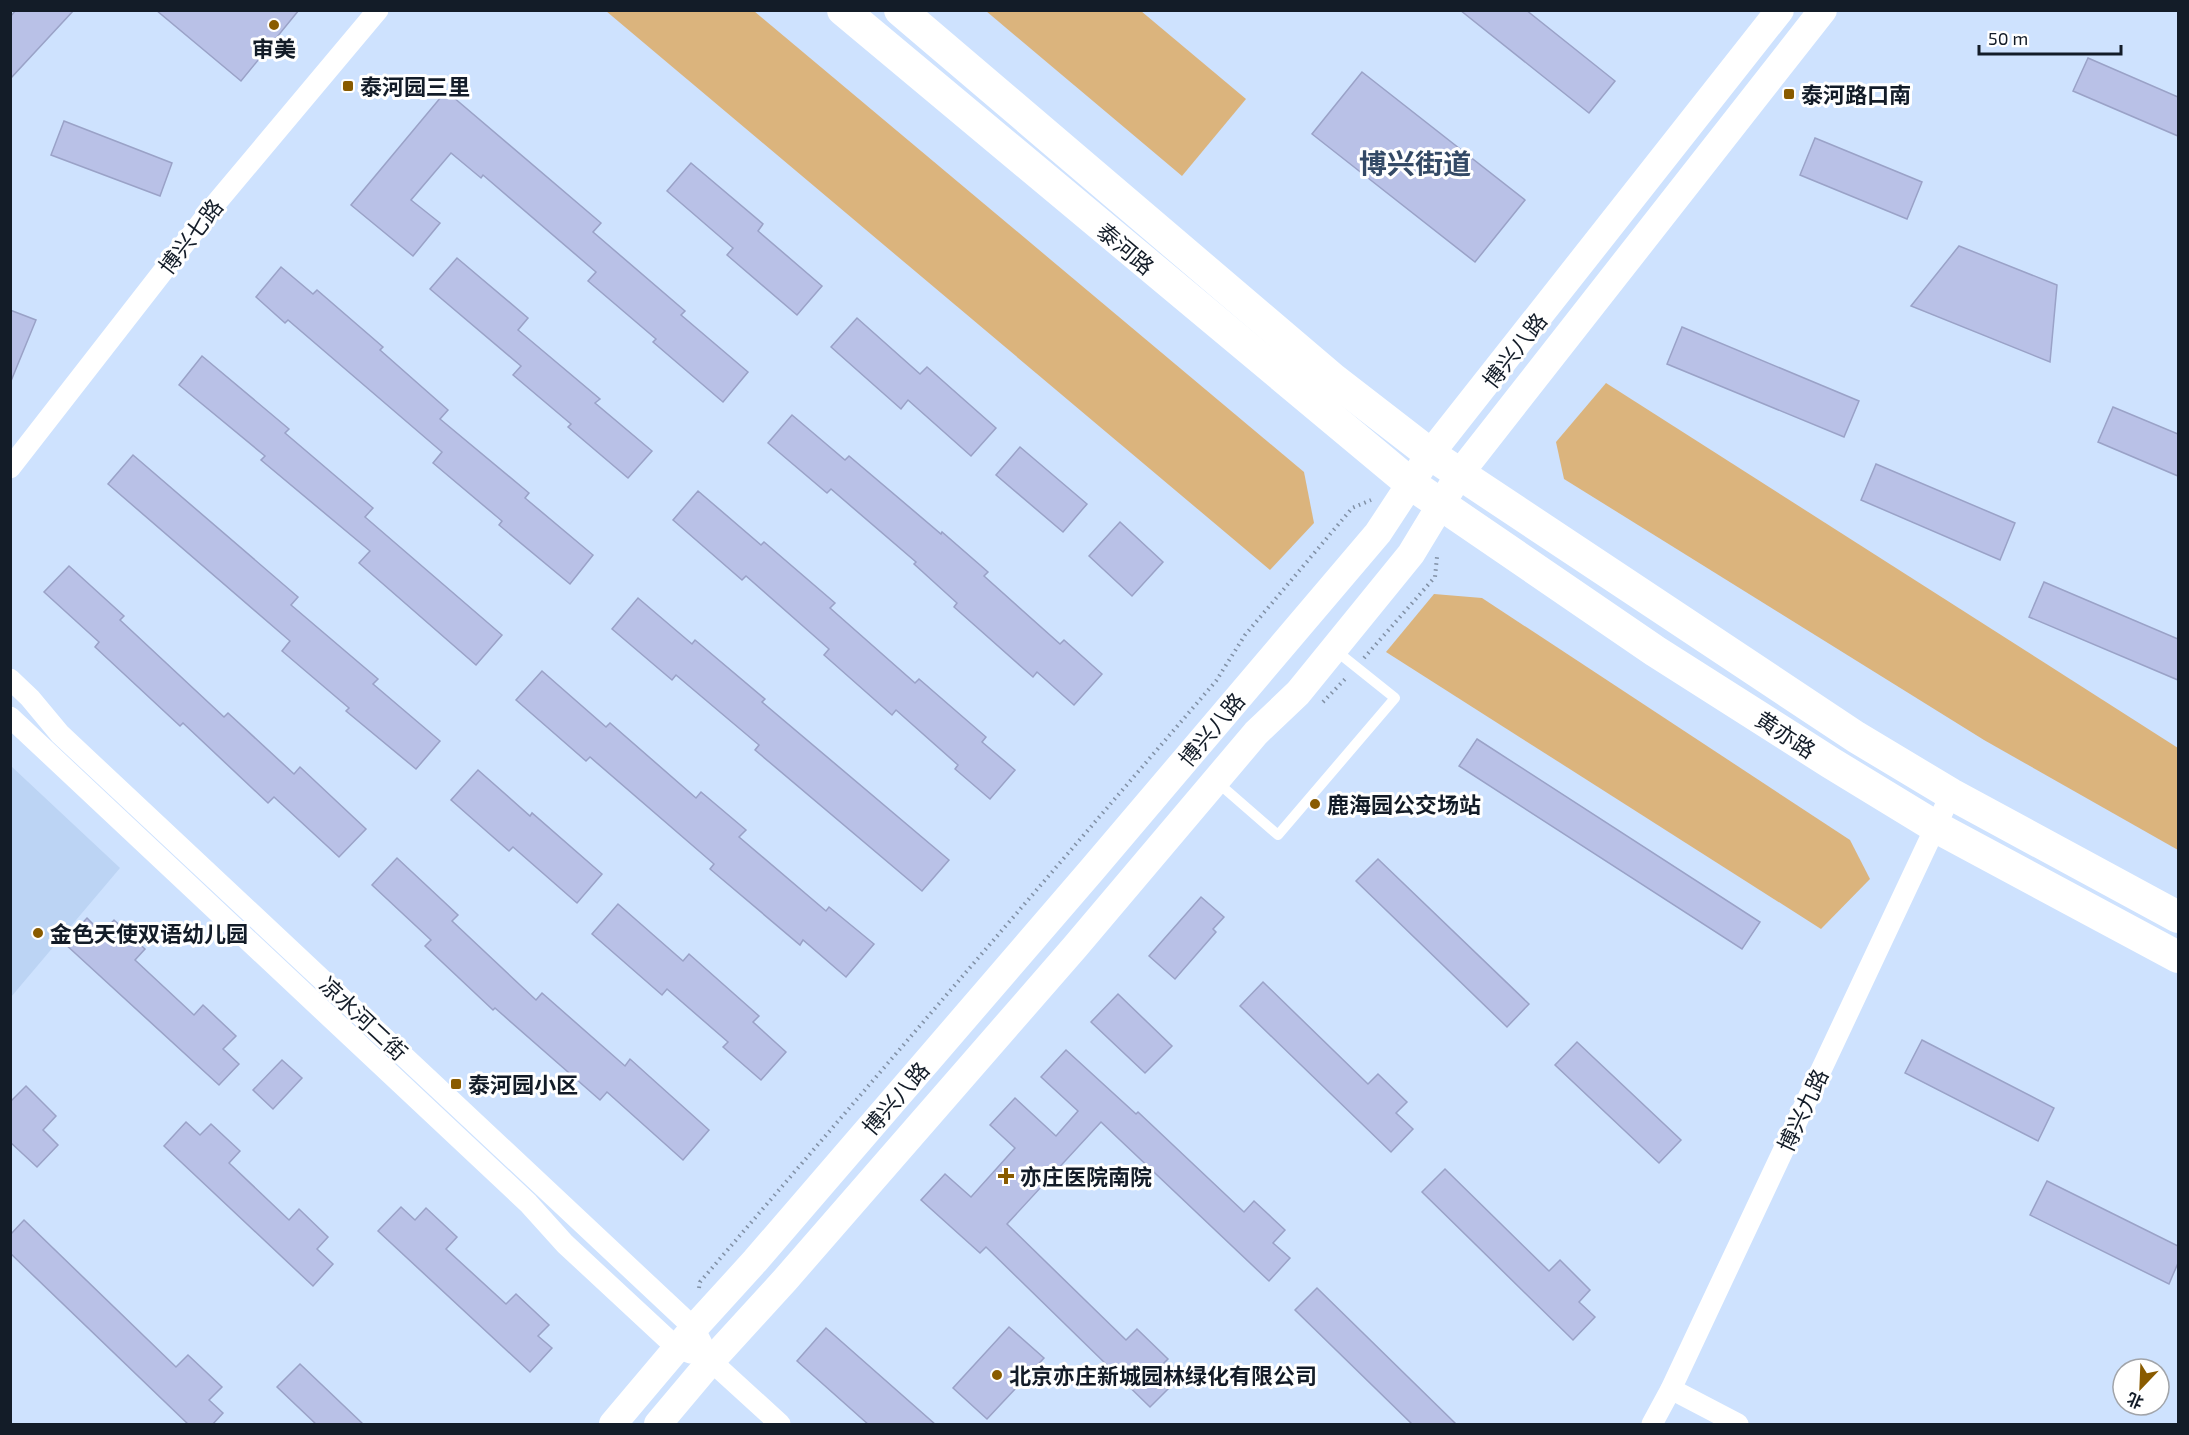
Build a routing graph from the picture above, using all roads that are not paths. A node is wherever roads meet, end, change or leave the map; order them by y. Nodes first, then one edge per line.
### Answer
1 (378, 10) edge
2 (843, 10) edge
3 (900, 10) edge
4 (1780, 10) edge
5 (1823, 10) edge
6 (1430, 454) junction
7 (10, 468) edge
8 (1460, 473) junction
9 (1411, 484) junction
10 (1442, 505) junction
11 (1335, 650) junction
12 (10, 680) edge
13 (10, 717) edge
14 (1215, 781) junction
15 (1951, 794) junction
16 (1936, 827) junction
17 (2178, 917) edge
18 (2178, 957) edge
19 (685, 1338) junction
20 (711, 1361) junction
21 (1671, 1389) junction
22 (613, 1425) edge
23 (658, 1425) edge
24 (780, 1425) edge
25 (1652, 1425) edge
26 (1738, 1425) edge

1 - 7 street, 博兴七路
2 - 9 main road, 泰河路
3 - 6 main road, 泰河路
4 - 6 street, 博兴八路
5 - 8 street, 博兴八路
6 - 8 main road, 黄亦路
6 - 9 street, 博兴八路
8 - 10 street, 博兴八路
8 - 15 main road, 黄亦路
9 - 10 main road, 黄亦路
9 - 19 street, 博兴八路
10 - 11 street, 博兴八路
10 - 16 main road, 黄亦路
11 - 14 street, 博兴八路
11 - 14 lane
12 - 19 street, 凉水河二街
13 - 19 street, 凉水河二街
14 - 20 street, 博兴八路
15 - 16 street, 博兴九路
15 - 17 main road, 黄亦路
16 - 18 main road, 黄亦路
16 - 21 street, 博兴九路
19 - 20 street, 凉水河二街
19 - 22 street, 博兴八路
20 - 23 street, 博兴八路
20 - 24 street, 凉水河二街
21 - 25 street, 博兴九路
21 - 26 street

